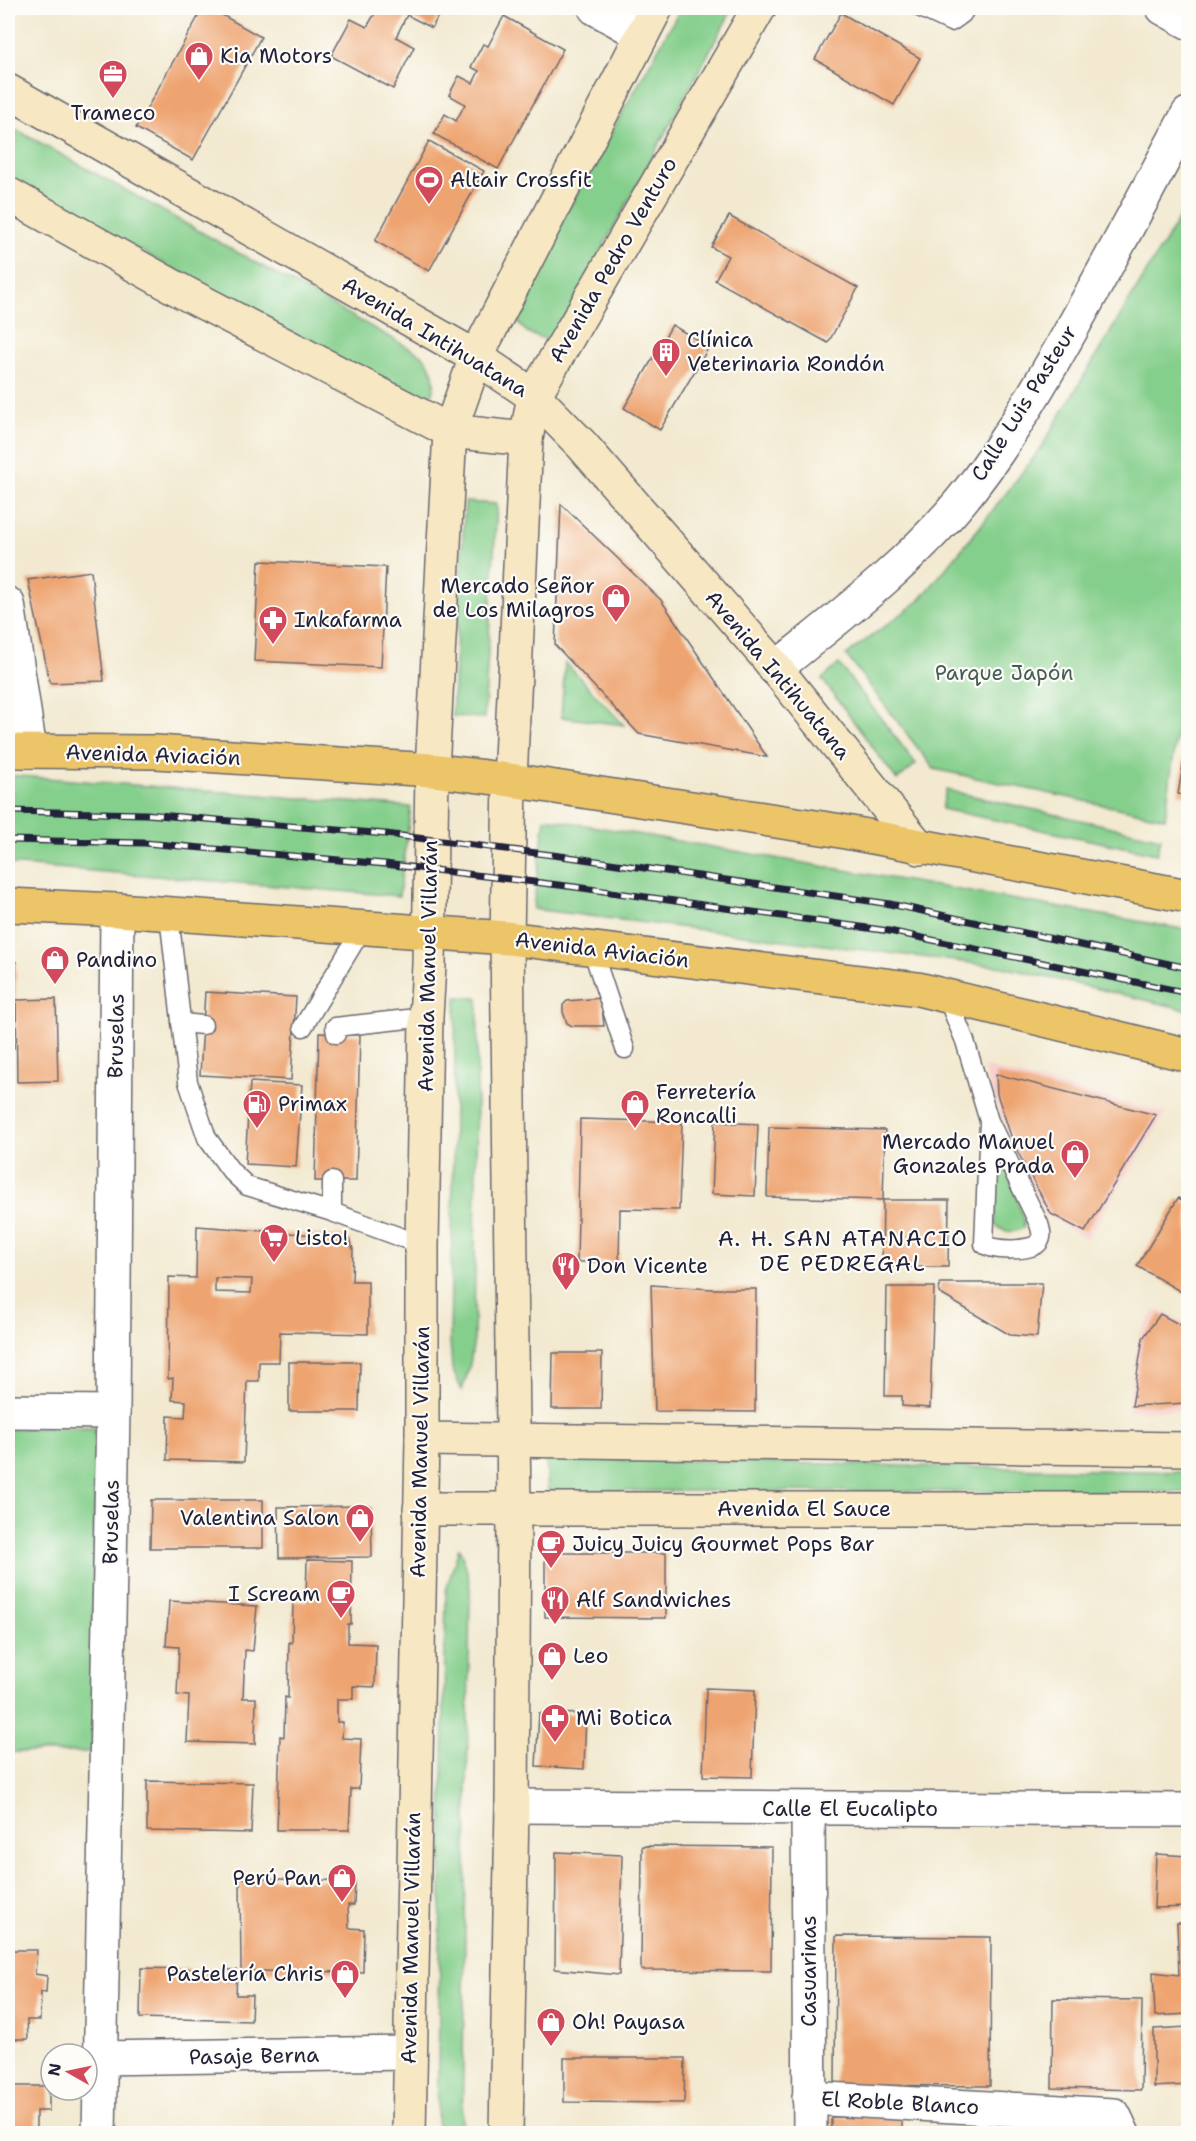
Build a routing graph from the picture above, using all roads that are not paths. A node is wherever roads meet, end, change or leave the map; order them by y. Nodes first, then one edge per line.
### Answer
1 (595, 8) edge
2 (759, 8) edge
3 (921, 8) edge
4 (966, 8) edge
5 (1163, 8) edge
6 (648, 21) edge
7 (1188, 22) edge
8 (8, 91) edge
9 (1188, 114) edge
10 (8, 194) edge
11 (476, 357) junction
12 (534, 396) junction
13 (450, 431) junction
14 (526, 439) junction
15 (8, 604) edge
16 (775, 669) junction
17 (19, 751) edge
18 (432, 771) junction
19 (510, 780) junction
20 (920, 848) junction
21 (1188, 896) edge
22 (8, 905) edge
23 (117, 910) junction
24 (169, 915) junction
25 (362, 929) junction
26 (429, 933) junction
27 (507, 939) junction
28 (592, 949) junction
29 (946, 995) junction
30 (426, 1017) junction
31 (182, 1023) junction
32 (203, 1025) dead end
33 (625, 1049) dead end
34 (1188, 1055) edge
35 (989, 1120) junction
36 (332, 1181) dead end
37 (332, 1212) junction
38 (422, 1245) junction
39 (8, 1411) edge
40 (113, 1412) junction
41 (422, 1439) junction
42 (514, 1441) junction
43 (1188, 1449) edge
44 (420, 1509) junction
45 (514, 1509) junction
46 (1188, 1509) edge
47 (512, 1806) junction
48 (808, 1809) junction
49 (1188, 1810) edge
50 (409, 2053) junction
51 (100, 2058) junction
52 (809, 2098) junction
53 (1119, 2124) edge
54 (99, 2133) edge
55 (409, 2133) edge
56 (506, 2133) edge
57 (810, 2133) edge

1 - 6 street
2 - 12 main road, Avenida Pedro Venturo
3 - 4 lane
5 - 7 street
6 - 11 main road
8 - 11 main road, Avenida Intihuatana
9 - 16 street, Calle Luis Pasteur
10 - 13 main road
11 - 12 main road, Avenida Intihuatana
11 - 13 main road
12 - 14 main road, Avenida Pedro Venturo
12 - 16 main road, Avenida Intihuatana
13 - 14 main road
13 - 18 main road
14 - 19 main road, Avenida Pedro Venturo
15 - 17 street
16 - 20 main road, Avenida Intihuatana
17 - 18 main road, Avenida Aviación
18 - 19 main road, Avenida Aviación
18 - 26 main road, Avenida Manuel Villarán
19 - 20 main road, Avenida Aviación
19 - 27 main road
20 - 21 main road, Avenida Aviación
22 - 23 main road, Avenida Aviación
23 - 24 main road, Avenida Aviación
23 - 40 street, Bruselas
24 - 25 main road, Avenida Aviación
24 - 31 lane
25 - 26 main road, Avenida Aviación
25 - 30 lane
26 - 27 main road, Avenida Aviación
26 - 30 main road, Avenida Manuel Villarán
27 - 28 main road, Avenida Aviación
27 - 42 main road
28 - 29 main road, Avenida Aviación
28 - 33 lane
29 - 34 main road, Avenida Aviación
29 - 35 lane
30 - 38 main road, Avenida Manuel Villarán
31 - 32 lane
31 - 37 lane
35 - 35 lane
36 - 37 lane
37 - 38 lane
38 - 41 main road, Avenida Manuel Villarán
39 - 40 street
40 - 51 street, Bruselas
41 - 42 main road
41 - 44 main road, Avenida Manuel Villarán
42 - 43 main road
42 - 45 main road
44 - 45 main road, Avenida El Sauce
44 - 50 main road, Avenida Manuel Villarán
45 - 46 main road, Avenida El Sauce
45 - 47 main road
47 - 48 street, Calle El Eucalipto
47 - 56 main road
48 - 49 street, Calle El Eucalipto
48 - 52 street, Casuarinas
50 - 51 street, Pasaje Berna
50 - 55 main road, Avenida Manuel Villarán
51 - 54 street, Bruselas
52 - 53 street, El Roble Blanco
52 - 57 street, Casuarinas

